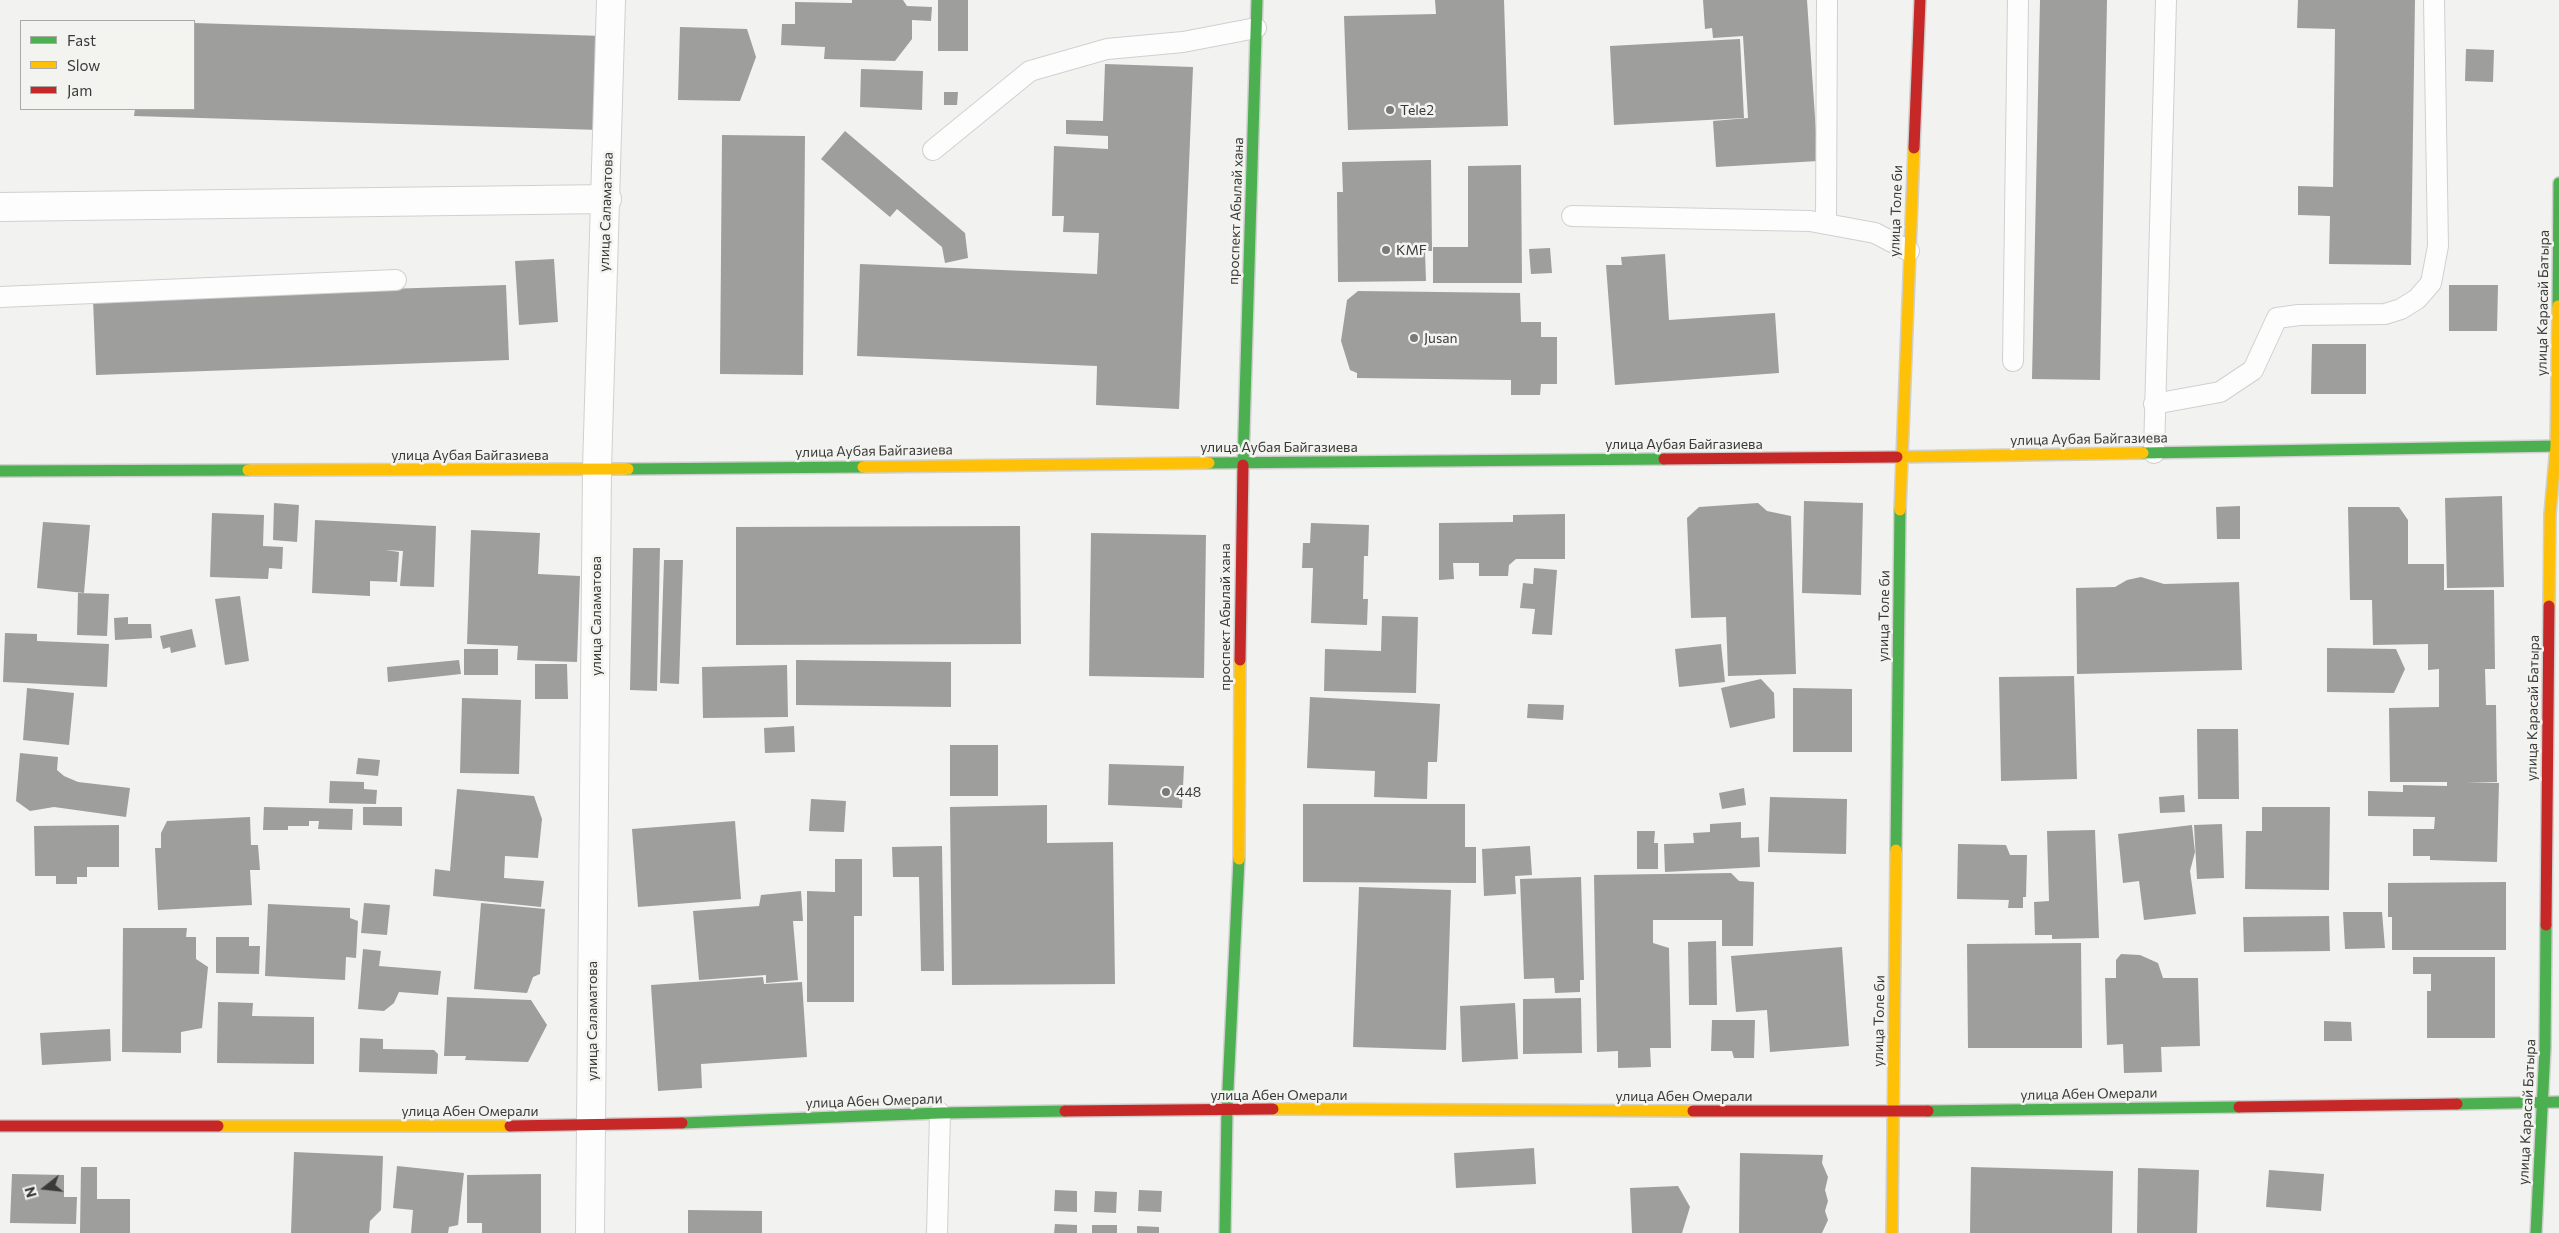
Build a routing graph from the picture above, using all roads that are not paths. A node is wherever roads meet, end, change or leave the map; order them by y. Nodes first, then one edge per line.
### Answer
1 (611, 0) edge
2 (1257, 0) edge
3 (1827, 0) edge
4 (1920, 0) edge
5 (2018, 0) edge
6 (2166, 0) edge
7 (2434, 0) edge
8 (1256, 28) junction
9 (933, 150) dead end
10 (2559, 183) edge
11 (607, 199) junction
12 (0, 207) edge
13 (1572, 216) dead end
14 (1826, 224) junction
15 (1909, 251) junction
16 (396, 280) dead end
17 (0, 297) edge
18 (2013, 361) dead end
19 (2154, 404) junction
20 (2558, 446) edge
21 (2154, 453) junction
22 (1900, 457) junction
23 (1243, 462) junction
24 (597, 469) junction
25 (0, 471) edge
26 (2543, 1102) junction
27 (2559, 1102) edge
28 (1227, 1109) junction
29 (1893, 1112) junction
30 (940, 1113) junction
31 (0, 1126) edge
32 (592, 1126) junction
33 (590, 1233) edge
34 (937, 1233) edge
35 (1225, 1233) edge
36 (1892, 1233) edge
37 (2536, 1233) edge

1 - 11 street, улица Саламатова
2 - 8 main road, проспект Абылай хана
3 - 14 lane
4 - 15 main road, улица Толе би
5 - 18 lane
6 - 19 lane
7 - 19 lane
8 - 9 lane
8 - 23 main road, проспект Абылай хана
10 - 20 main road, улица Карасай Батыра
11 - 12 street
11 - 24 street, улица Саламатова
13 - 14 lane
14 - 15 lane
15 - 22 main road, улица Толе би
16 - 17 lane
19 - 21 lane
20 - 21 main road, улица Аубая Байгазиева
20 - 26 main road, улица Карасай Батыра
21 - 22 main road, улица Аубая Байгазиева
22 - 23 main road, улица Аубая Байгазиева
22 - 29 main road, улица Толе би
23 - 24 main road, улица Аубая Байгазиева
23 - 28 main road, проспект Абылай хана
24 - 25 main road, улица Аубая Байгазиева
24 - 32 street, улица Саламатова
26 - 27 main road, улица Абен Омерали
26 - 29 main road, улица Абен Омерали
26 - 37 main road, улица Карасай Батыра
28 - 29 main road, улица Абен Омерали
28 - 30 main road, улица Абен Омерали
28 - 35 main road, проспект Абылай хана
29 - 36 main road, улица Толе би
30 - 32 main road, улица Абен Омерали
30 - 34 lane
31 - 32 main road, улица Абен Омерали
32 - 33 street, улица Саламатова

